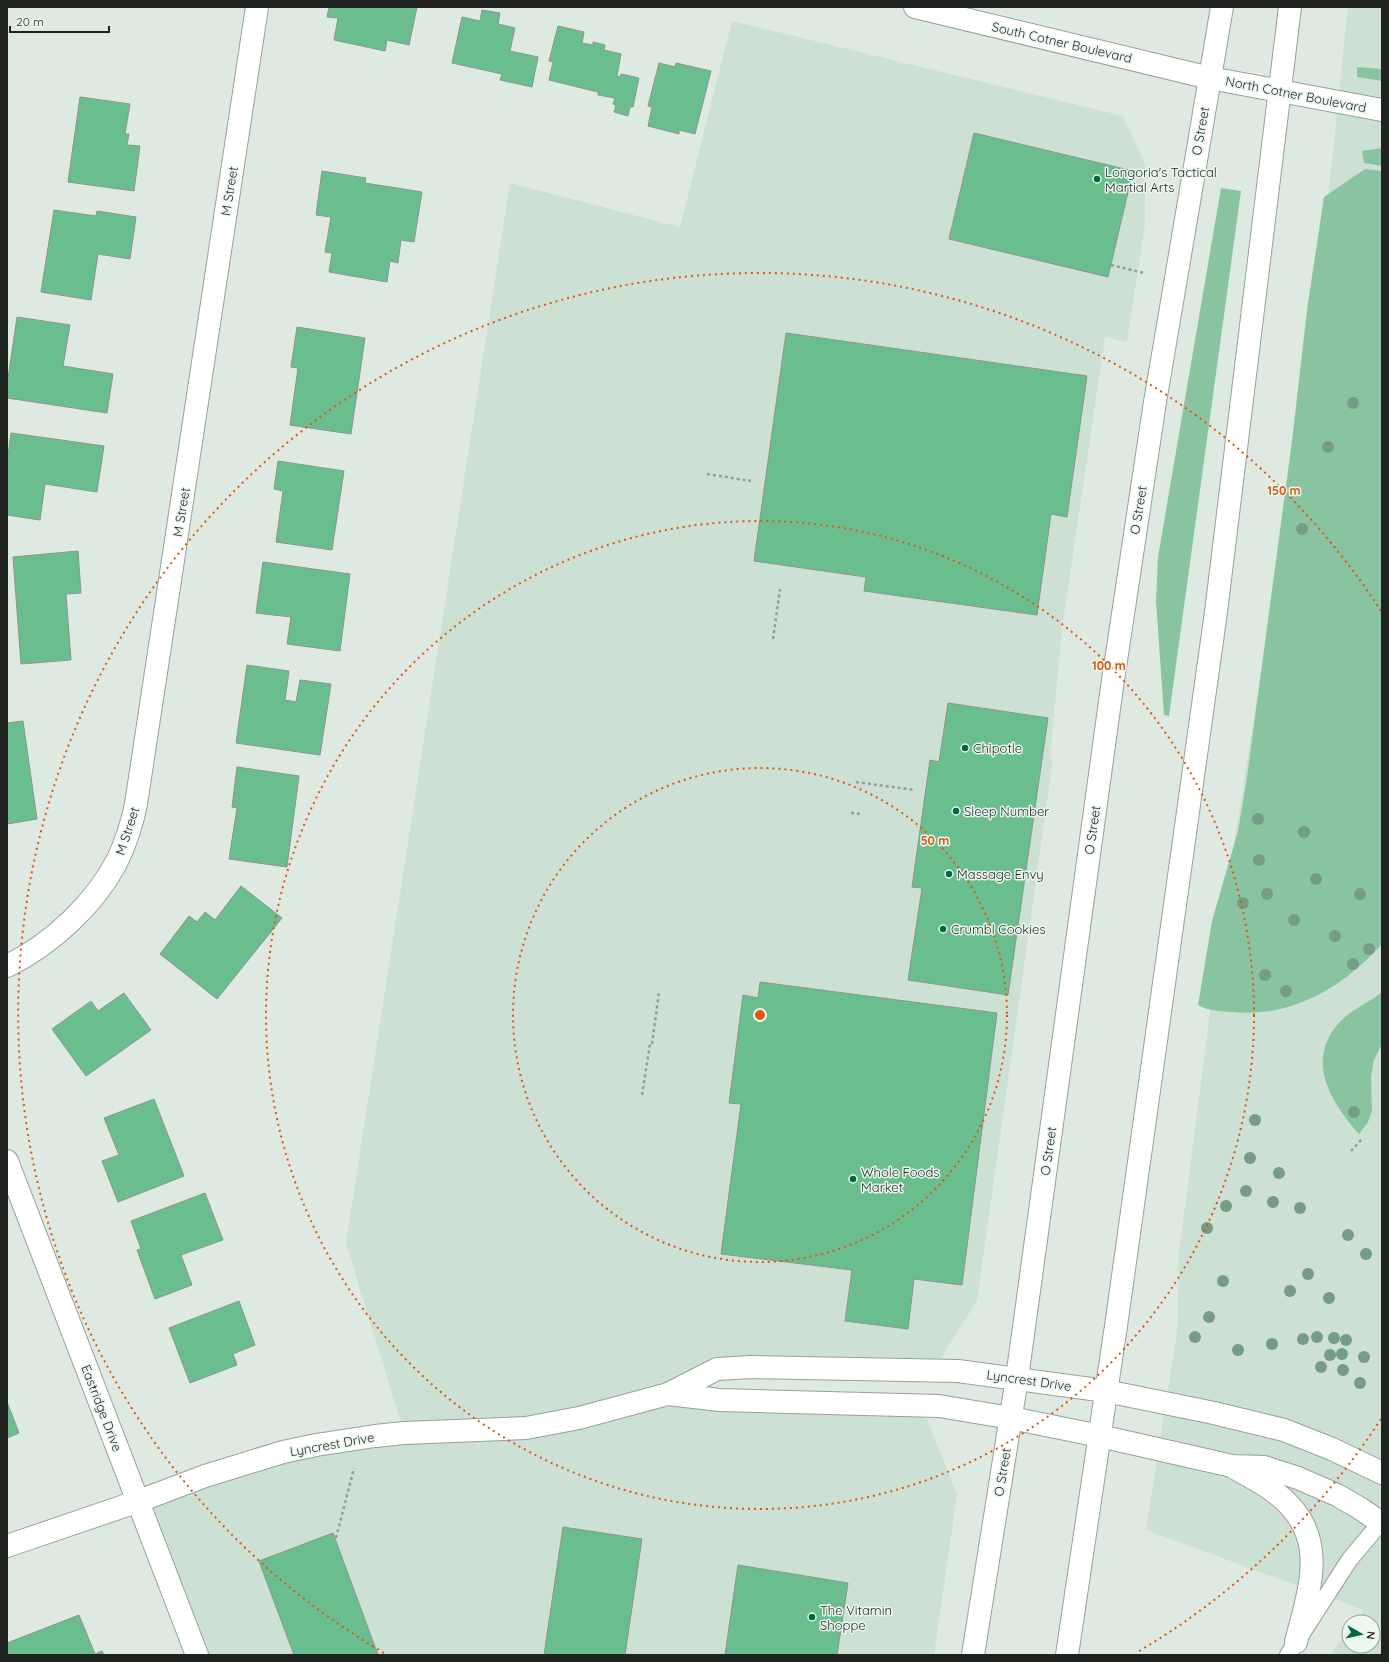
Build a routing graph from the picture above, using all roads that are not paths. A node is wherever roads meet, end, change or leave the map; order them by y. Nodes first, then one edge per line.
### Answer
1 (257, 7) edge
2 (915, 7) edge
3 (1222, 7) edge
4 (1290, 7) edge
5 (1210, 78) junction
6 (1279, 90) junction
7 (1382, 110) edge
8 (7, 966) edge
9 (7, 1161) edge
10 (1017, 1378) junction
11 (1106, 1391) junction
12 (668, 1394) junction
13 (1011, 1418) junction
14 (1100, 1436) junction
15 (1232, 1466) junction
16 (1382, 1473) edge
17 (139, 1501) junction
18 (1381, 1522) edge
19 (7, 1546) edge
20 (1292, 1648) edge
21 (197, 1655) edge
22 (973, 1655) edge
23 (1067, 1655) edge

1 - 8 street, M Street
2 - 5 street, South Cotner Boulevard
3 - 5 street, O Street
4 - 6 street
5 - 6 street, North Cotner Boulevard
5 - 10 street, O Street
6 - 7 street, North Cotner Boulevard
6 - 11 street
9 - 17 street, Eastridge Drive
10 - 11 street, Lyncrest Drive
10 - 12 street, Lyncrest Drive
10 - 13 street, O Street
11 - 14 street
11 - 16 street, Lyncrest Drive
12 - 13 street, Lyncrest Drive
12 - 17 street, Lyncrest Drive
13 - 14 street, Lyncrest Drive
13 - 22 street, O Street
14 - 15 street, Lyncrest Drive
14 - 23 street
15 - 18 street, Lyncrest Drive
15 - 20 street
17 - 19 street, Lyncrest Drive
17 - 21 street, Eastridge Drive
18 - 20 lane

